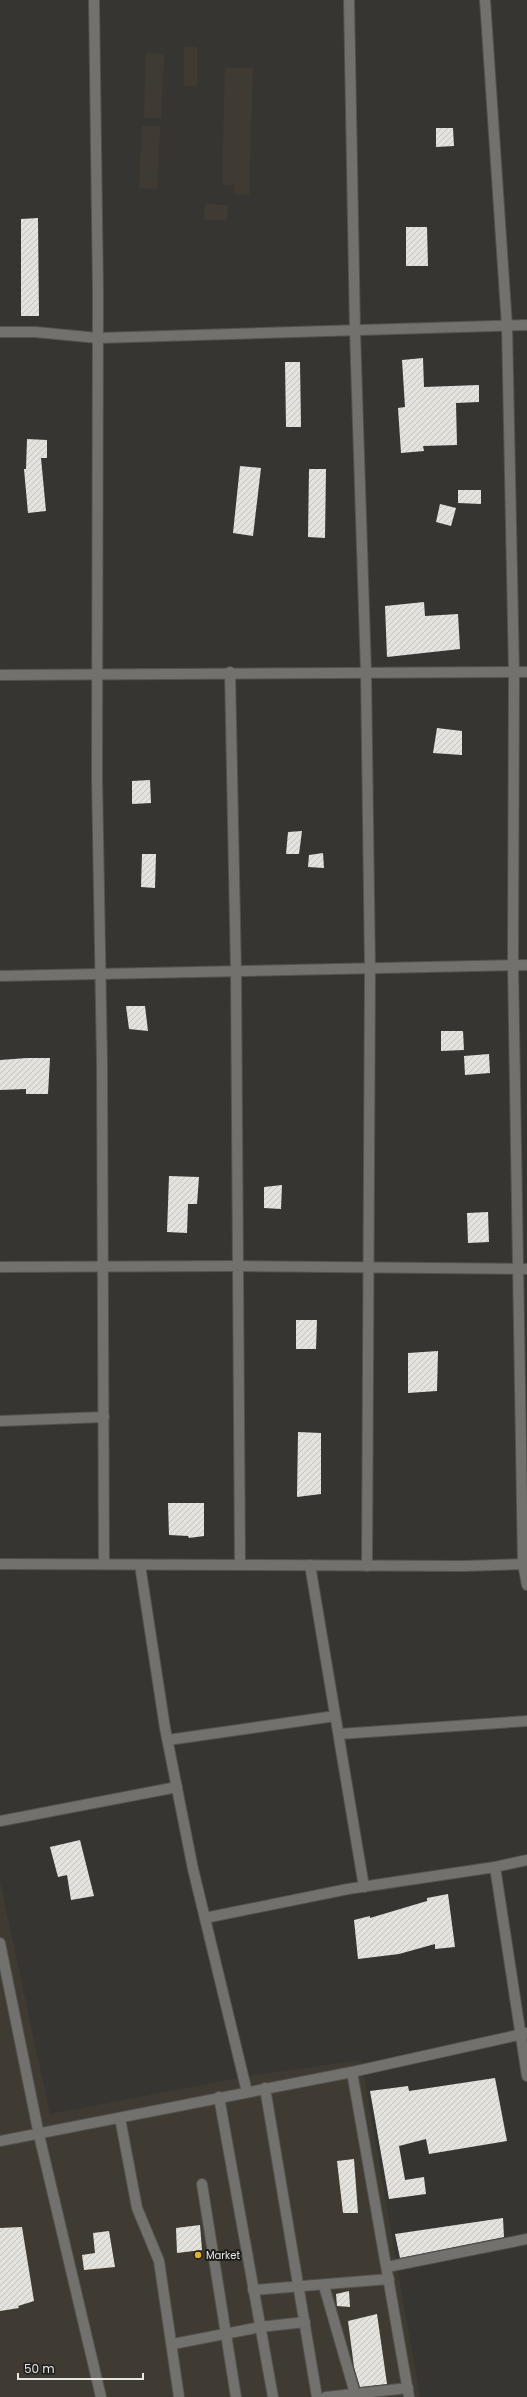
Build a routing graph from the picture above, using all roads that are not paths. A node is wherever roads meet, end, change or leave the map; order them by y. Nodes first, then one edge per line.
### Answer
1 (94, 0) edge
2 (349, 0) edge
3 (485, 0) edge
4 (527, 325) edge
5 (507, 326) junction
6 (355, 331) junction
7 (0, 332) edge
8 (98, 338) junction
9 (230, 672) junction
10 (366, 672) junction
11 (514, 672) junction
12 (527, 672) edge
13 (98, 673) junction
14 (0, 675) edge
15 (513, 965) junction
16 (527, 965) edge
17 (370, 969) junction
18 (236, 972) junction
19 (101, 974) junction
20 (0, 976) edge
21 (103, 1266) junction
22 (238, 1266) junction
23 (0, 1267) edge
24 (369, 1268) junction
25 (522, 1269) edge
26 (104, 1417) junction
27 (0, 1421) edge
28 (104, 1563) junction
29 (0, 1564) edge
30 (525, 1564) edge
31 (140, 1565) junction
32 (240, 1565) junction
33 (310, 1565) junction
34 (367, 1566) junction
35 (527, 1585) edge
36 (336, 1716) junction
37 (527, 1721) edge
38 (339, 1734) junction
39 (168, 1740) junction
40 (177, 1787) junction
41 (0, 1821) edge
42 (527, 1860) edge
43 (495, 1868) junction
44 (364, 1887) junction
45 (205, 1918) junction
46 (0, 1943) edge
47 (524, 2034) edge
48 (352, 2072) junction
49 (527, 2076) edge
50 (265, 2088) junction
51 (247, 2092) junction
52 (218, 2097) junction
53 (120, 2118) junction
54 (39, 2135) junction
55 (0, 2141) edge
56 (202, 2184) dead end
57 (527, 2239) edge
58 (387, 2267) junction
59 (388, 2279) junction
60 (299, 2286) junction
61 (324, 2286) junction
62 (253, 2290) junction
63 (305, 2322) junction
64 (260, 2327) junction
65 (226, 2333) junction
66 (172, 2344) junction
67 (409, 2392) edge
68 (356, 2395) edge
69 (101, 2397) edge
70 (179, 2397) edge
71 (236, 2397) edge
72 (273, 2397) edge
73 (317, 2397) edge
74 (326, 2397) edge

1 - 8 street
2 - 6 street
3 - 5 street
4 - 5 street
5 - 6 street
5 - 11 street
6 - 8 street
6 - 10 street
7 - 8 street
8 - 13 street
9 - 10 street
9 - 13 street
9 - 18 street
10 - 11 street
10 - 17 street
11 - 12 street
11 - 15 street
13 - 14 street
13 - 19 street
15 - 16 street
15 - 17 street
15 - 25 street
17 - 18 street
17 - 24 street
18 - 19 street
18 - 22 street
19 - 20 street
19 - 21 street
21 - 22 street
21 - 23 street
21 - 26 street
22 - 24 street
22 - 32 street
24 - 25 street
24 - 34 street
25 - 30 street
26 - 27 street
26 - 28 street
28 - 29 street
28 - 31 street
30 - 34 street
30 - 35 street
31 - 32 street
31 - 39 street
32 - 33 street
33 - 34 street
33 - 36 street
36 - 38 street
36 - 39 street
37 - 38 street
38 - 44 street
39 - 40 street
40 - 41 street
40 - 45 street
42 - 43 street
43 - 44 street
43 - 47 street
44 - 45 street
45 - 51 street
46 - 54 street
47 - 48 street
47 - 49 street
48 - 50 street
48 - 58 street
50 - 51 street
50 - 60 street
51 - 52 street
52 - 53 street
52 - 62 street
53 - 54 street
53 - 66 street
54 - 55 street
54 - 69 street
56 - 65 street
57 - 58 street
58 - 59 street
59 - 61 street
59 - 67 street
60 - 61 street
60 - 62 street
60 - 63 street
61 - 68 street
62 - 64 street
63 - 64 street
63 - 73 street
64 - 65 street
64 - 72 street
65 - 66 street
65 - 71 street
66 - 70 street
67 - 68 street
68 - 74 street

